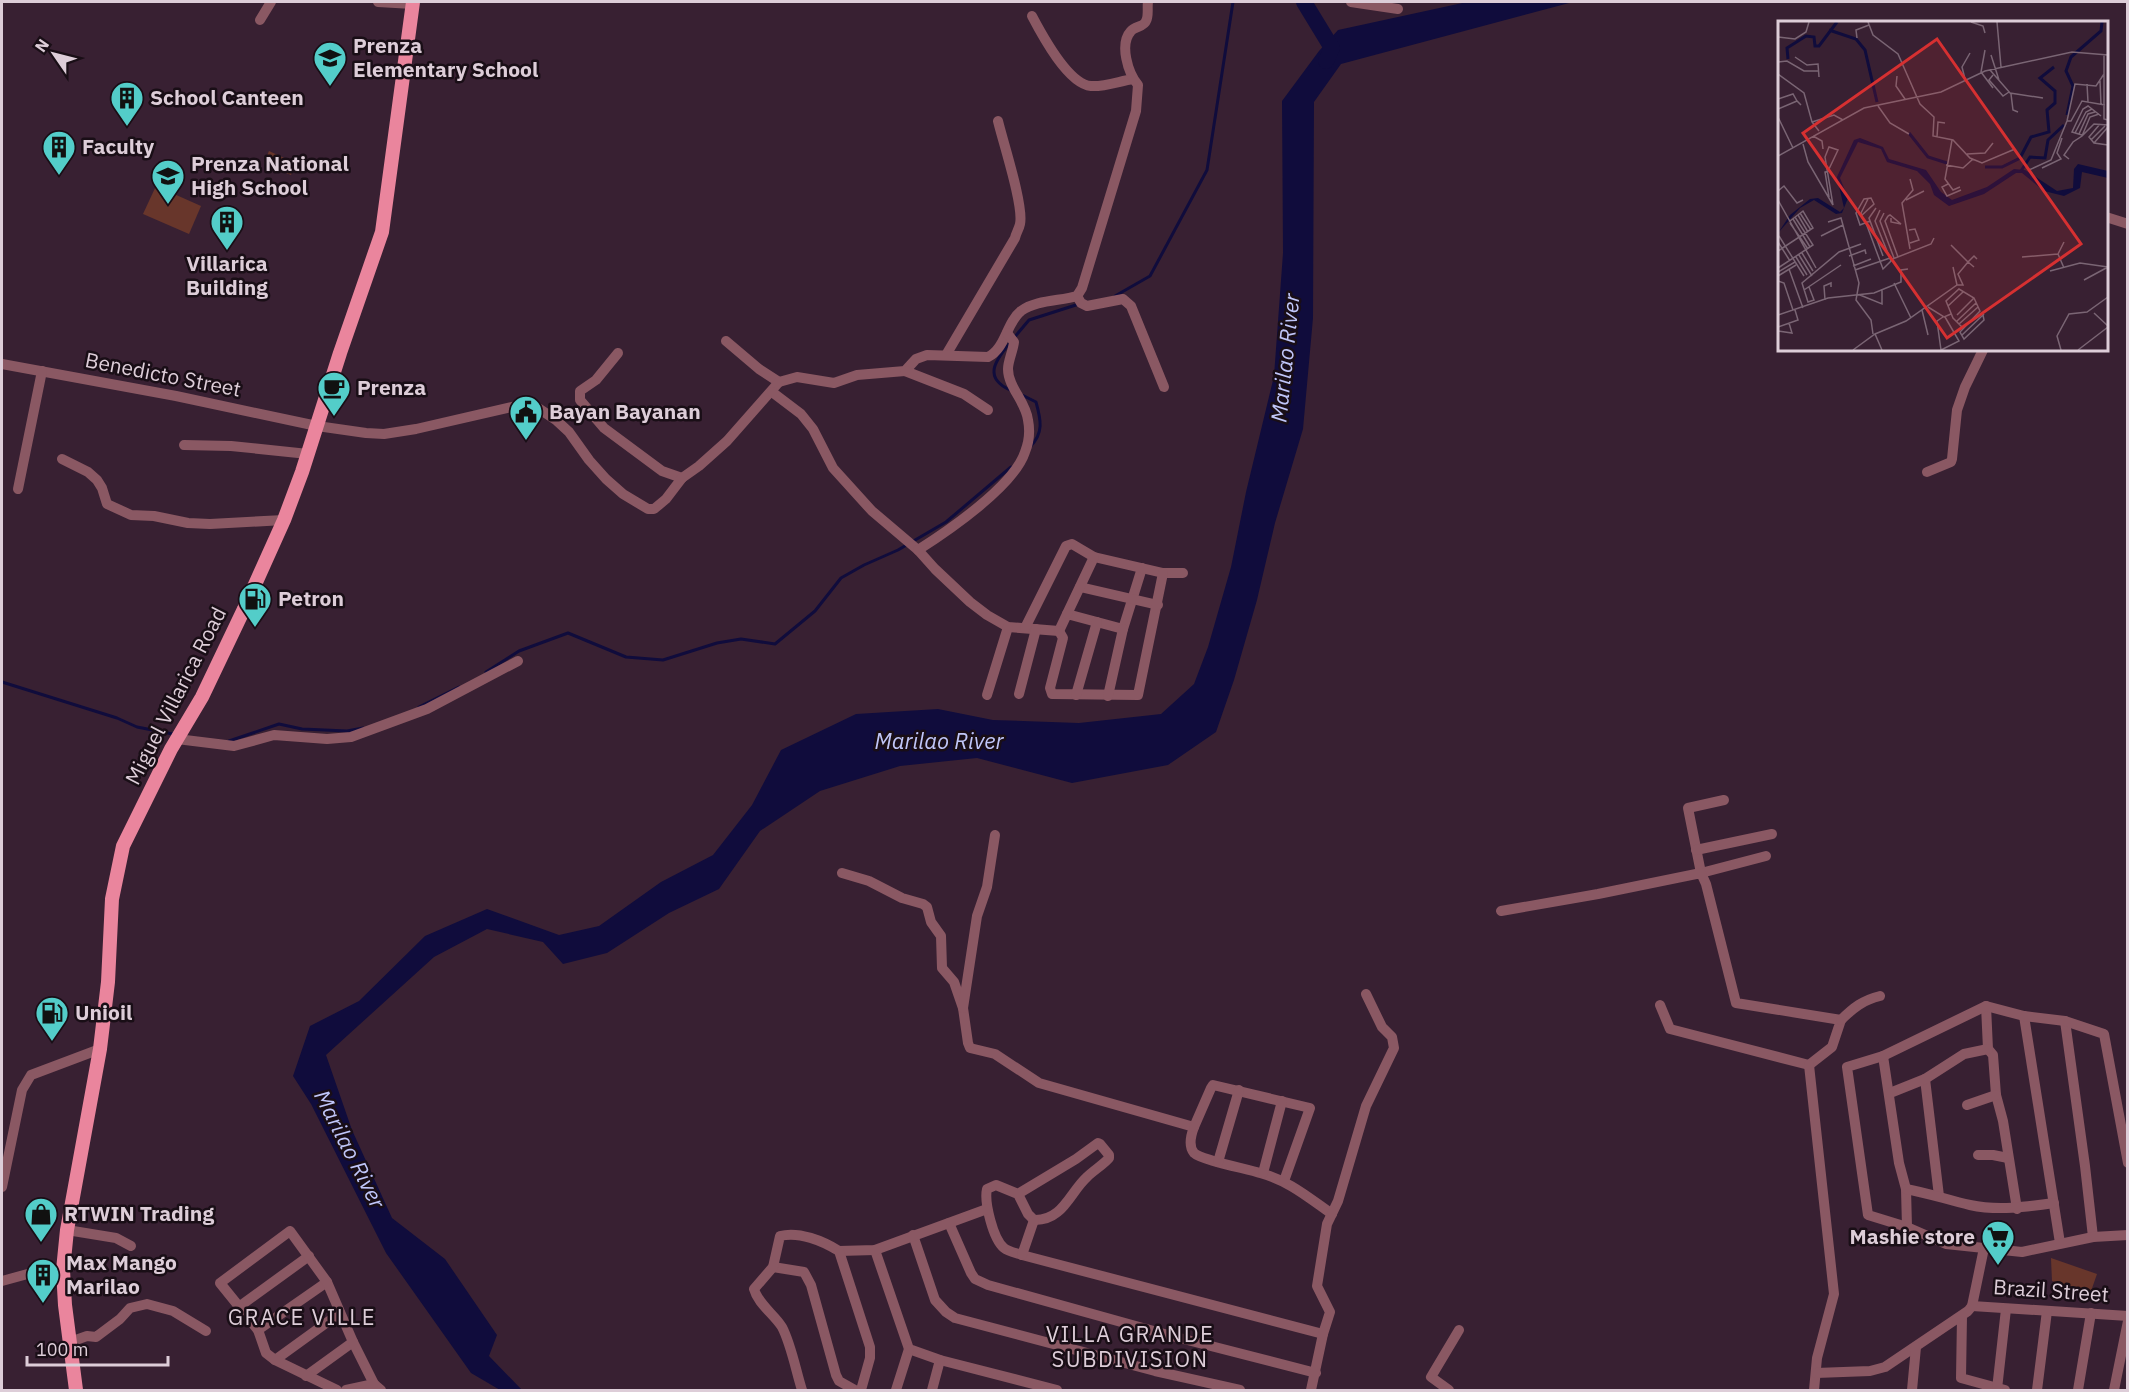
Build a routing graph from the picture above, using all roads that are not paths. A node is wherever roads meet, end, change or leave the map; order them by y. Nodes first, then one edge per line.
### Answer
1 (271, 2) edge
2 (378, 2) edge
3 (1148, 2) edge
4 (1355, 2) edge
5 (413, 3) edge
6 (1398, 9) dead end
7 (1032, 16) dead end
8 (260, 20) dead end
9 (1133, 79) junction
10 (998, 121) dead end
11 (2108, 218) edge
12 (2127, 225) edge
13 (1077, 296) junction
14 (1006, 333) junction
15 (726, 341) dead end
16 (1983, 351) edge
17 (618, 354) dead end
18 (946, 355) junction
19 (2, 364) edge
20 (42, 371) junction
21 (905, 371) junction
22 (776, 387) junction
23 (1164, 387) dead end
24 (988, 410) dead end
25 (317, 426) junction
26 (184, 445) dead end
27 (308, 454) junction
28 (62, 459) dead end
29 (1927, 472) dead end
30 (682, 478) junction
31 (18, 489) dead end
32 (284, 520) junction
33 (913, 545) junction
34 (1094, 557) junction
35 (1142, 568) junction
36 (1163, 573) junction
37 (1183, 573) dead end
38 (1080, 587) junction
39 (1132, 598) junction
40 (1158, 604) junction
41 (1067, 614) junction
42 (1097, 622) junction
43 (1008, 627) junction
44 (1025, 628) junction
45 (1036, 629) junction
46 (1123, 629) junction
47 (1059, 631) junction
48 (518, 661) dead end
49 (1019, 694) dead end
50 (987, 695) dead end
51 (1076, 695) junction
52 (1108, 696) junction
53 (177, 739) junction
54 (1724, 800) dead end
55 (1772, 834) dead end
56 (996, 835) dead end
57 (1696, 849) junction
58 (1766, 856) dead end
59 (842, 873) dead end
60 (1701, 873) junction
61 (1501, 911) dead end
62 (1366, 994) dead end
63 (1880, 996) dead end
64 (1660, 1005) dead end
65 (1986, 1006) junction
66 (963, 1008) junction
67 (2024, 1016) junction
68 (1841, 1020) junction
69 (2065, 1021) junction
70 (100, 1049) junction
71 (1988, 1049) junction
72 (1883, 1056) junction
73 (1809, 1065) junction
74 (1925, 1078) junction
75 (1239, 1090) junction
76 (1890, 1093) junction
77 (1996, 1095) junction
78 (1281, 1101) junction
79 (1967, 1105) dead end
80 (1194, 1127) junction
81 (2125, 1136) edge
82 (1978, 1155) dead end
83 (2008, 1158) junction
84 (1076, 1159) junction
85 (1218, 1162) junction
86 (2127, 1163) edge
87 (1263, 1173) junction
88 (1085, 1178) junction
89 (1284, 1181) junction
90 (2, 1187) edge
91 (1906, 1189) junction
92 (1018, 1194) junction
93 (1939, 1196) junction
94 (2054, 1203) junction
95 (987, 1209) junction
96 (2017, 1209) junction
97 (1332, 1214) junction
98 (1034, 1220) junction
99 (949, 1223) junction
100 (1907, 1227) junction
101 (67, 1230) junction
102 (913, 1235) junction
103 (2127, 1235) edge
104 (2093, 1237) junction
105 (2060, 1243) junction
106 (131, 1246) dead end
107 (1984, 1248) junction
108 (875, 1250) junction
109 (839, 1251) junction
110 (1022, 1255) junction
111 (309, 1256) junction
112 (773, 1267) junction
113 (63, 1270) junction
114 (2, 1281) edge
115 (327, 1282) junction
116 (240, 1306) junction
117 (1972, 1306) junction
118 (2006, 1309) junction
119 (2047, 1311) junction
120 (340, 1313) junction
121 (2091, 1313) junction
122 (1962, 1316) junction
123 (2127, 1316) edge
124 (2127, 1321) edge
125 (258, 1330) junction
126 (1460, 1330) dead end
127 (206, 1332) dead end
128 (1323, 1334) junction
129 (70, 1342) junction
130 (353, 1342) junction
131 (1916, 1347) junction
132 (909, 1349) junction
133 (275, 1360) junction
134 (940, 1360) junction
135 (1316, 1373) junction
136 (1816, 1373) junction
137 (306, 1376) junction
138 (377, 1387) edge
139 (76, 1390) edge
140 (337, 1390) edge
141 (346, 1390) edge
142 (802, 1390) edge
143 (855, 1390) edge
144 (861, 1390) edge
145 (896, 1390) edge
146 (932, 1390) edge
147 (1057, 1390) edge
148 (1240, 1390) edge
149 (1311, 1390) edge
150 (1449, 1390) edge
151 (1814, 1390) edge
152 (1912, 1390) edge
153 (2001, 1390) edge
154 (2037, 1390) edge
155 (2078, 1390) edge
156 (2114, 1390) edge

1 - 8 street
2 - 5 street
3 - 9 street
4 - 6 street
5 - 25 main road, Miguel Villarica Road
7 - 9 street
9 - 13 street
10 - 18 street
11 - 12 street
13 - 14 street
13 - 23 street
14 - 18 street
14 - 33 street
15 - 22 street
16 - 29 street
17 - 30 street
18 - 21 street
19 - 20 street, Benedicto Street
20 - 25 street, Benedicto Street
20 - 31 street
21 - 22 street
21 - 24 street
22 - 30 street
22 - 33 street
25 - 27 main road, Miguel Villarica Road
25 - 30 street, Benedicto Street
26 - 27 street
27 - 32 main road, Miguel Villarica Road
28 - 32 street
32 - 53 main road, Miguel Villarica Road
33 - 43 street
34 - 35 street
34 - 38 street
34 - 44 street
35 - 36 street
35 - 39 street
36 - 37 street
36 - 40 street
38 - 39 street
38 - 41 street
39 - 40 street
39 - 46 street
40 - 52 street
41 - 42 street
41 - 47 street
42 - 46 street
42 - 51 street
43 - 44 street
43 - 50 street
44 - 45 street
45 - 47 street
45 - 49 street
46 - 52 street
47 - 51 street
48 - 53 street
51 - 52 street
53 - 70 main road, Miguel Villarica Road
54 - 57 street
55 - 57 street
56 - 66 street
57 - 60 street
58 - 60 street
59 - 66 street
60 - 61 street
60 - 68 street
62 - 97 street
63 - 68 street
64 - 73 street
65 - 67 street
65 - 71 street
65 - 72 street
66 - 80 street
67 - 69 street
67 - 94 street
68 - 73 street
69 - 81 street
69 - 104 street
70 - 90 street
70 - 101 main road, Miguel Villarica Road
71 - 74 street
71 - 77 street
72 - 76 street
72 - 100 street
73 - 136 street
74 - 76 street
74 - 93 street
75 - 78 street
75 - 80 street
75 - 85 street
76 - 91 street
77 - 79 street
77 - 83 street
78 - 87 street
78 - 89 street
80 - 85 street
81 - 86 street
82 - 83 street
83 - 96 street
84 - 88 street
84 - 88 street
84 - 92 street
85 - 87 street
87 - 89 street
88 - 98 street
89 - 97 street
91 - 93 street
91 - 100 street
92 - 95 street
92 - 98 street
93 - 96 street
94 - 96 street
94 - 105 street
95 - 99 street
95 - 110 street
97 - 128 street
98 - 110 street
99 - 102 street
99 - 135 street
100 - 107 street
101 - 106 street
101 - 113 main road, Miguel Villarica Road
102 - 108 street
102 - 148 street
103 - 104 street
104 - 105 street
105 - 107 street
107 - 117 street
108 - 109 street
108 - 132 street
109 - 112 street
109 - 144 street
110 - 128 street
111 - 115 street
111 - 116 street
111 - 116 street
112 - 142 street
112 - 143 street
113 - 114 street
113 - 129 main road, Miguel Villarica Road
115 - 120 street
115 - 125 street
116 - 125 street
117 - 118 street, Brazil Street
117 - 122 street
118 - 119 street, Brazil Street
118 - 153 street
119 - 121 street, Brazil Street
119 - 154 street
120 - 130 street
120 - 133 street
121 - 123 street, Brazil Street
121 - 155 street
122 - 131 street
122 - 153 street
124 - 156 street
125 - 133 street
126 - 150 street
127 - 129 street
128 - 135 street
129 - 139 main road, Miguel Villarica Road
130 - 137 street
130 - 138 street
131 - 136 street
131 - 152 street
132 - 134 street
132 - 145 street
133 - 137 street
134 - 146 street
134 - 147 street
135 - 149 street
136 - 151 street
137 - 140 street
138 - 141 street

